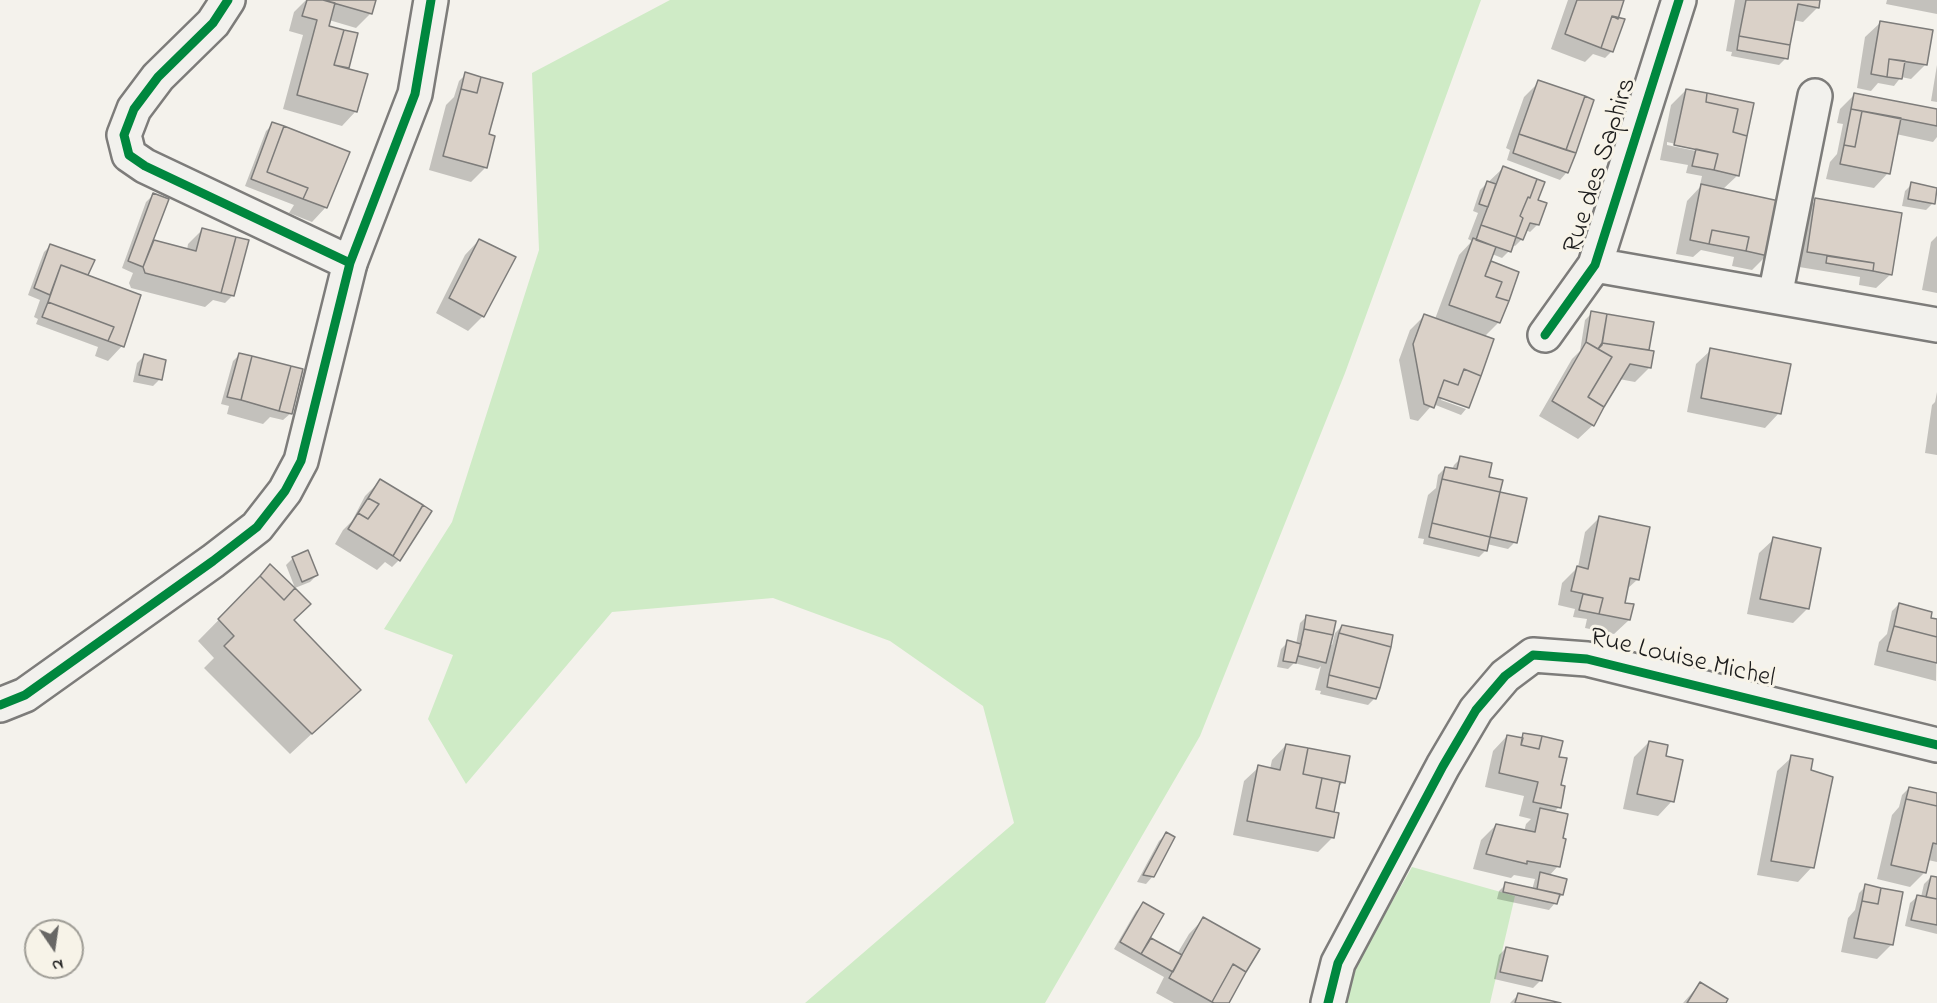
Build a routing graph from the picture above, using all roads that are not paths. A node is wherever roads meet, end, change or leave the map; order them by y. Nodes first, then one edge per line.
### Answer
1 (228, 0) edge
2 (430, 0) edge
3 (1679, 0) edge
4 (1815, 96) dead end
5 (350, 263) junction
6 (1595, 265) junction
7 (1775, 296) junction
8 (1937, 324) edge
9 (1545, 335) dead end
10 (0, 705) edge
11 (1937, 745) edge
12 (1328, 1003) edge

1 - 5 street
2 - 5 street
3 - 6 street, Rue des Saphirs
4 - 7 street
5 - 10 street
6 - 7 street, Rue des Saphirs
6 - 9 street, Rue des Saphirs
7 - 8 street, Rue des Saphirs
11 - 12 street, Rue Louise Michel

